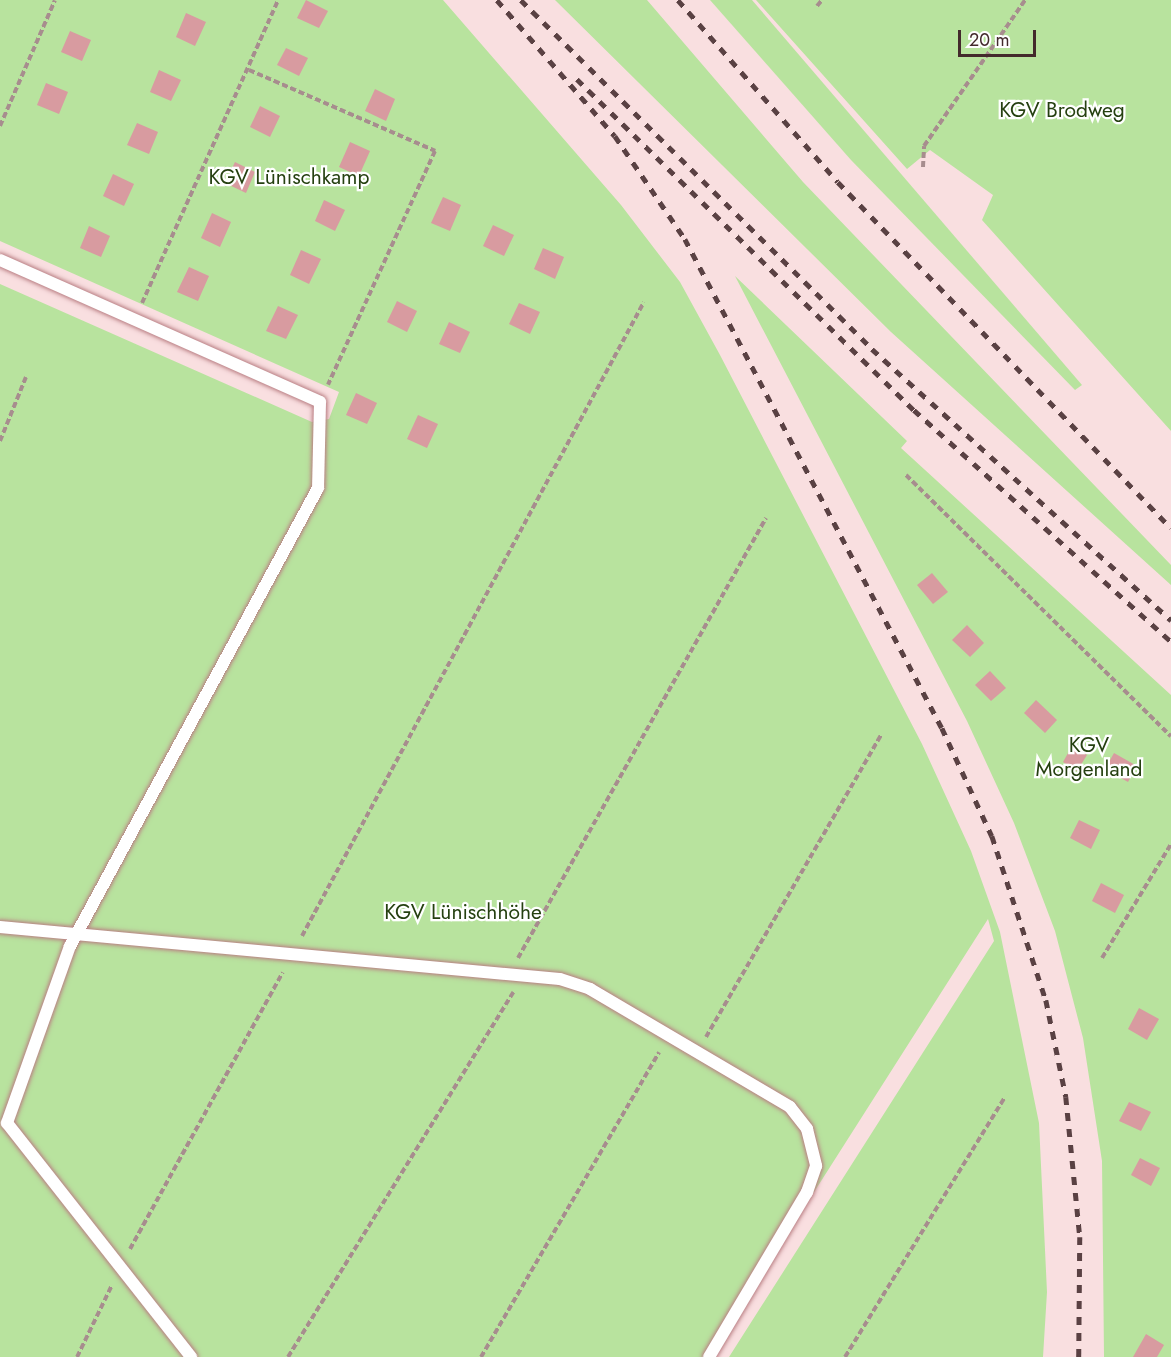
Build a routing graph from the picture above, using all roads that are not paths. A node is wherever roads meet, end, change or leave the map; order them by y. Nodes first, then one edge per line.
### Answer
1 (0, 260) edge
2 (0, 927) edge
3 (76, 936) junction
4 (191, 1357) edge
5 (709, 1357) edge

1 - 3 lane
2 - 3 lane
3 - 4 lane
3 - 5 lane

